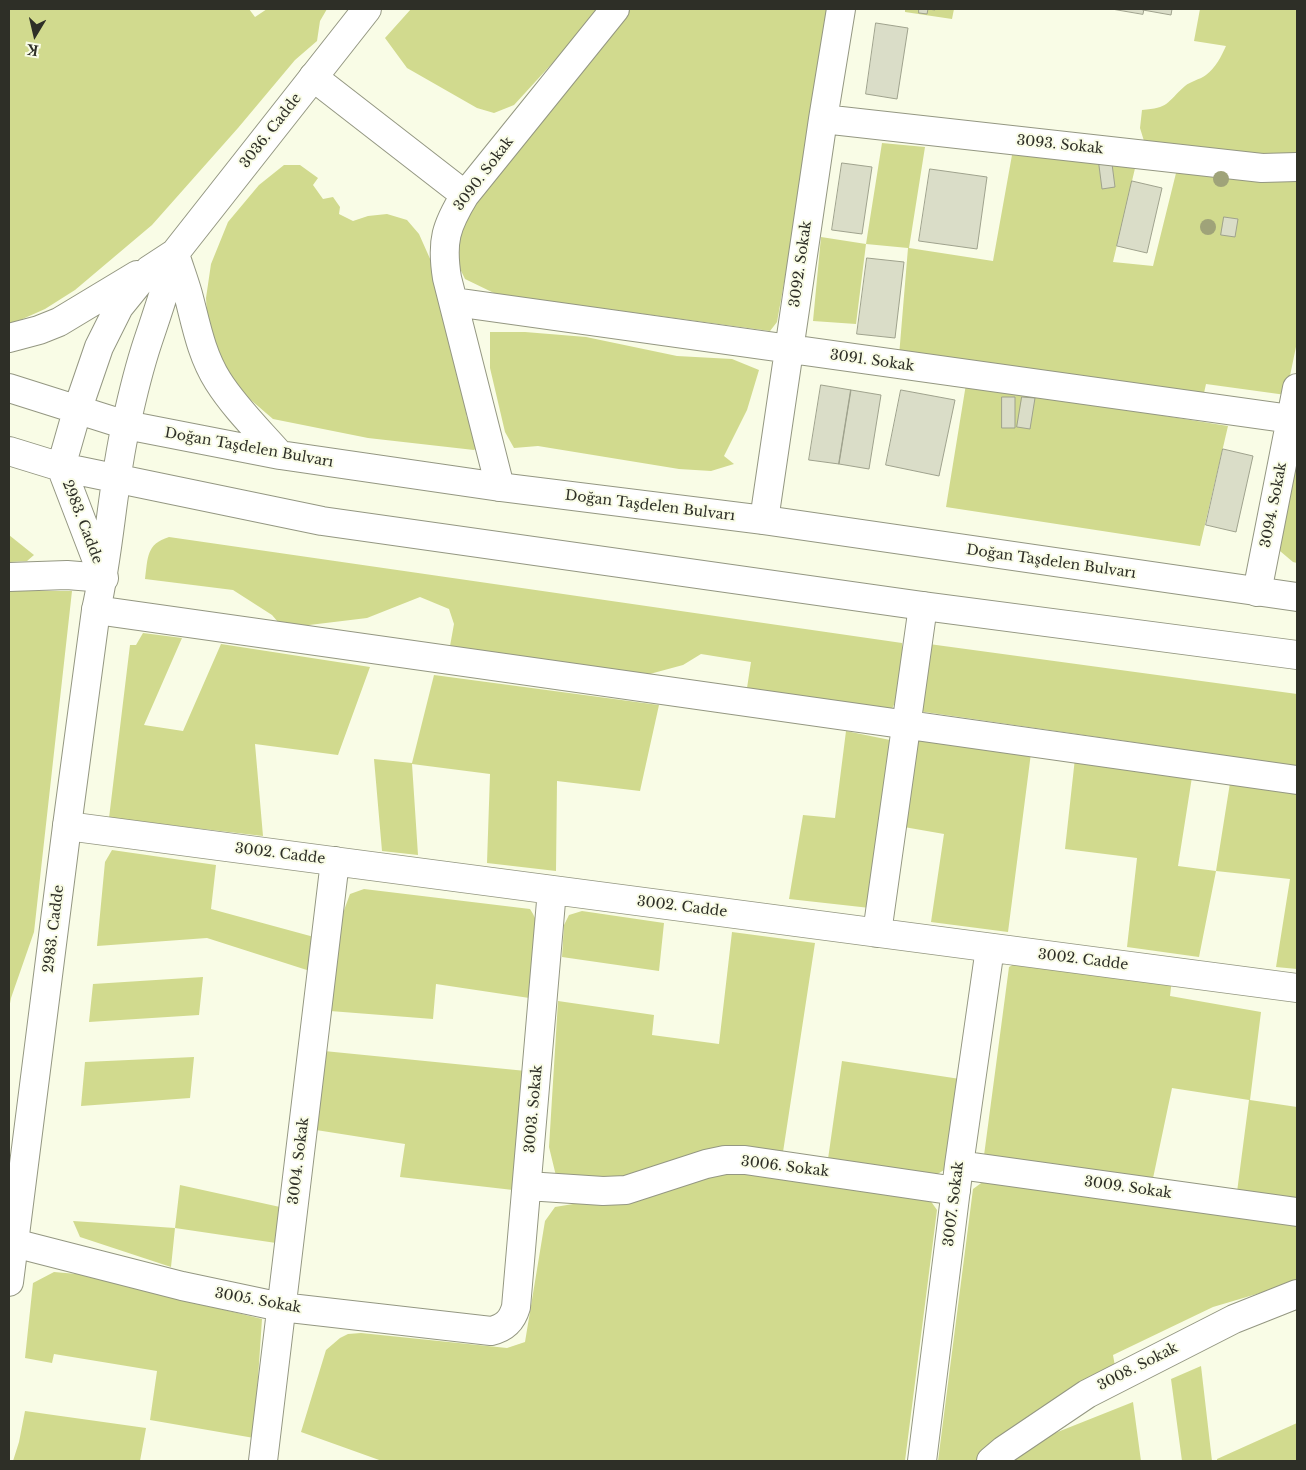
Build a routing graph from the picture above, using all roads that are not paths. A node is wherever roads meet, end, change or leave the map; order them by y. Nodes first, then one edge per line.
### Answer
1 (367, 9) edge
2 (615, 9) edge
3 (841, 9) edge
4 (313, 78) junction
5 (823, 119) junction
6 (1297, 167) edge
7 (465, 195) junction
8 (175, 253) junction
9 (454, 302) junction
10 (9, 338) edge
11 (789, 349) junction
12 (9, 388) edge
13 (1297, 388) edge
14 (77, 411) junction
15 (1291, 419) junction
16 (126, 425) junction
17 (9, 451) edge
18 (280, 455) junction
19 (61, 467) junction
20 (116, 478) junction
21 (500, 487) junction
22 (764, 520) junction
23 (9, 577) edge
24 (104, 578) junction
25 (1256, 592) junction
26 (1297, 597) edge
27 (923, 606) junction
28 (96, 610) junction
29 (1297, 656) edge
30 (906, 725) junction
31 (1297, 780) edge
32 (67, 826) junction
33 (335, 861) junction
34 (552, 890) junction
35 (876, 933) junction
36 (990, 948) junction
37 (1297, 988) edge
38 (958, 1178) junction
39 (527, 1186) junction
40 (13, 1210) edge
41 (1297, 1212) edge
42 (14, 1243) junction
43 (9, 1282) edge
44 (1297, 1294) edge
45 (281, 1307) junction
46 (506, 1325) joint
47 (263, 1461) edge
48 (922, 1461) edge
49 (991, 1461) edge

1 - 4 street, 3036. Cadde
2 - 7 street, 3090. Sokak
3 - 5 street, 3092. Sokak
4 - 7 street
4 - 8 street, 3036. Cadde
5 - 6 street, 3093. Sokak
5 - 11 street, 3092. Sokak
7 - 9 street, 3090. Sokak
8 - 10 street
8 - 14 street, 3036. Cadde
8 - 16 street, 3036. Cadde
8 - 18 street
9 - 11 street, 3091. Sokak
9 - 21 street, 3090. Sokak
11 - 15 street, 3091. Sokak
11 - 22 street, 3092. Sokak
12 - 14 street, Doğan Taşdelen Bulvarı
13 - 15 street, 3094. Sokak
14 - 16 street, Doğan Taşdelen Bulvarı
14 - 19 street, 3036. Cadde
15 - 25 street, 3094. Sokak
16 - 18 street, Doğan Taşdelen Bulvarı
16 - 20 street, 2983. Cadde
17 - 19 street
18 - 21 street, Doğan Taşdelen Bulvarı
19 - 20 street
19 - 24 street, 2983. Cadde
20 - 24 street, 2983. Cadde
20 - 27 street
21 - 22 street, Doğan Taşdelen Bulvarı
22 - 25 street, Doğan Taşdelen Bulvarı
23 - 24 street
24 - 28 street, 2983. Cadde
25 - 26 street, Doğan Taşdelen Bulvarı
27 - 29 street
27 - 30 street
28 - 30 street
28 - 32 street, 2983. Cadde
30 - 31 street
30 - 35 street
32 - 33 street, 3002. Cadde
32 - 40 street, 2983. Cadde
33 - 34 street, 3002. Cadde
33 - 45 street, 3004. Sokak
34 - 35 street, 3002. Cadde
34 - 39 street, 3003. Sokak
35 - 36 street, 3002. Cadde
36 - 37 street, 3002. Cadde
36 - 38 street, 3007. Sokak
38 - 39 street, 3006. Sokak
38 - 41 street, 3009. Sokak
38 - 48 street, 3007. Sokak
39 - 46 street, 3003. Sokak
40 - 42 street, 2983. Cadde
42 - 43 street, 2983. Cadde
42 - 45 street, 3005. Sokak
44 - 49 street, 3008. Sokak
45 - 46 street, 3005. Sokak
45 - 47 street, 3004. Sokak

